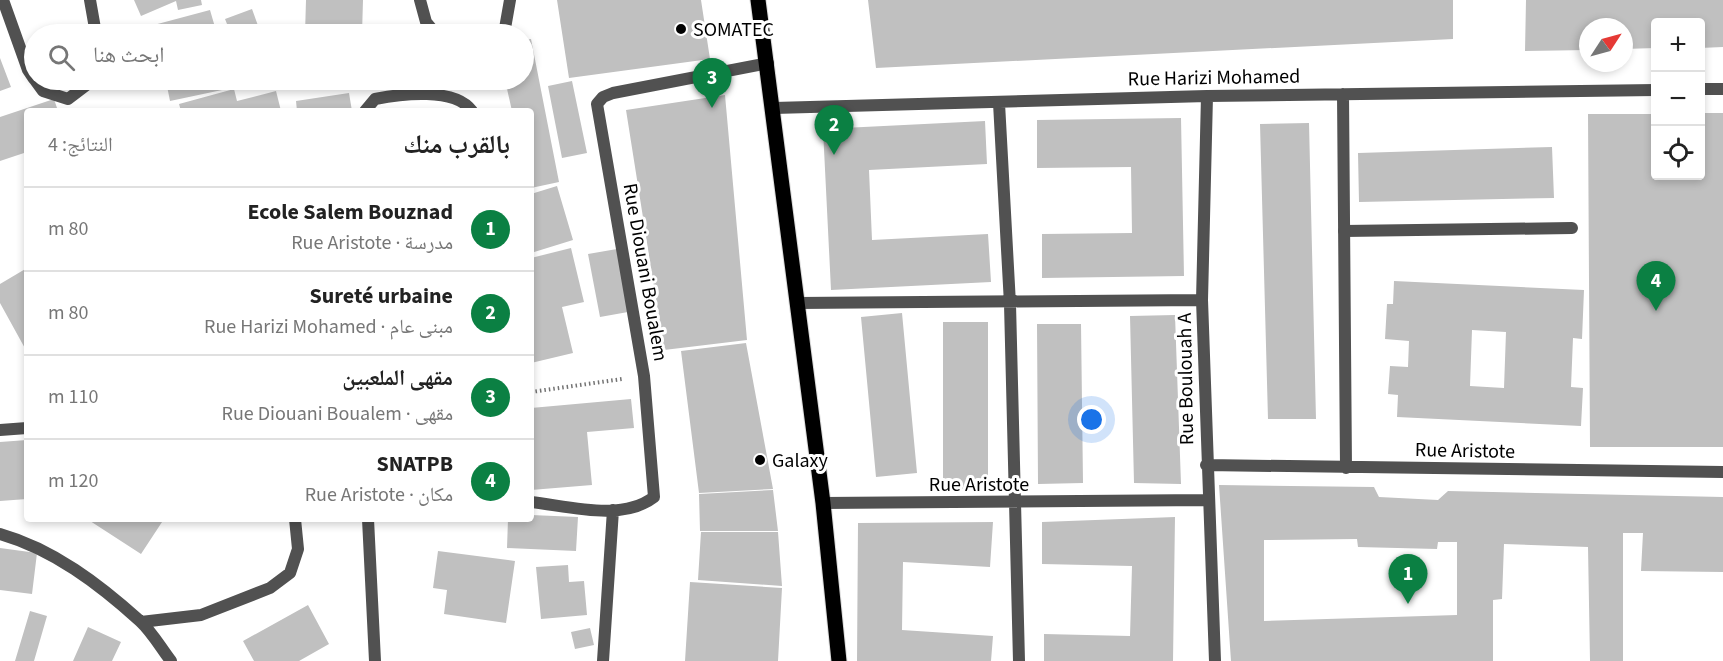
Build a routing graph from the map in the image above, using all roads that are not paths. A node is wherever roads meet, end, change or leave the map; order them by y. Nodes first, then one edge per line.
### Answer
1 (3, 0) edge
2 (90, 0) edge
3 (420, 0) edge
4 (510, 0) edge
5 (758, 0) edge
6 (94, 24) edge
7 (428, 24) edge
8 (506, 24) edge
9 (24, 59) edge
10 (768, 63) junction
11 (1723, 89) edge
12 (42, 90) edge
13 (82, 90) edge
14 (1651, 90) edge
15 (1705, 90) edge
16 (1343, 94) junction
17 (1207, 96) junction
18 (68, 99) junction
19 (999, 103) junction
20 (72, 108) edge
21 (368, 108) edge
22 (470, 108) edge
23 (774, 108) junction
24 (1572, 228) dead end
25 (1344, 231) junction
26 (1202, 300) junction
27 (797, 303) junction
28 (1010, 304) junction
29 (24, 428) edge
30 (0, 430) edge
31 (1206, 465) junction
32 (1346, 468) junction
33 (1723, 472) edge
34 (1208, 500) junction
35 (534, 502) edge
36 (823, 503) junction
37 (1015, 504) junction
38 (613, 510) junction
39 (296, 522) edge
40 (368, 522) edge
41 (0, 534) edge
42 (141, 622) junction
43 (171, 661) edge
44 (375, 661) edge
45 (603, 661) edge
46 (839, 661) edge
47 (1019, 661) edge
48 (1215, 661) edge

1 - 9 street
2 - 6 street
3 - 7 street
4 - 8 street
5 - 10 main road
10 - 23 main road
10 - 38 street, Rue Diouani Boualem
11 - 15 street
12 - 18 street
13 - 18 street
14 - 16 street, Rue Harizi Mohamed
16 - 17 street, Rue Harizi Mohamed
16 - 25 street
17 - 19 street, Rue Harizi Mohamed
17 - 26 street, Rue Boulouah A
18 - 20 street
19 - 23 street, Rue Harizi Mohamed
19 - 28 street
21 - 22 street
23 - 27 main road
24 - 25 street
25 - 32 street
26 - 28 street
26 - 31 street, Rue Boulouah A
27 - 28 street
27 - 36 main road
28 - 37 street
29 - 30 street
31 - 32 street, Rue Aristote
31 - 34 street, Rue Boulouah A
32 - 33 street, Rue Aristote
34 - 37 street, Rue Aristote
34 - 48 street, Rue Boulouah A
35 - 38 street, Rue Diouani Boualem
36 - 37 street, Rue Aristote
36 - 46 main road
37 - 47 street
38 - 45 street
39 - 42 street
40 - 44 street
41 - 42 street
42 - 43 street

